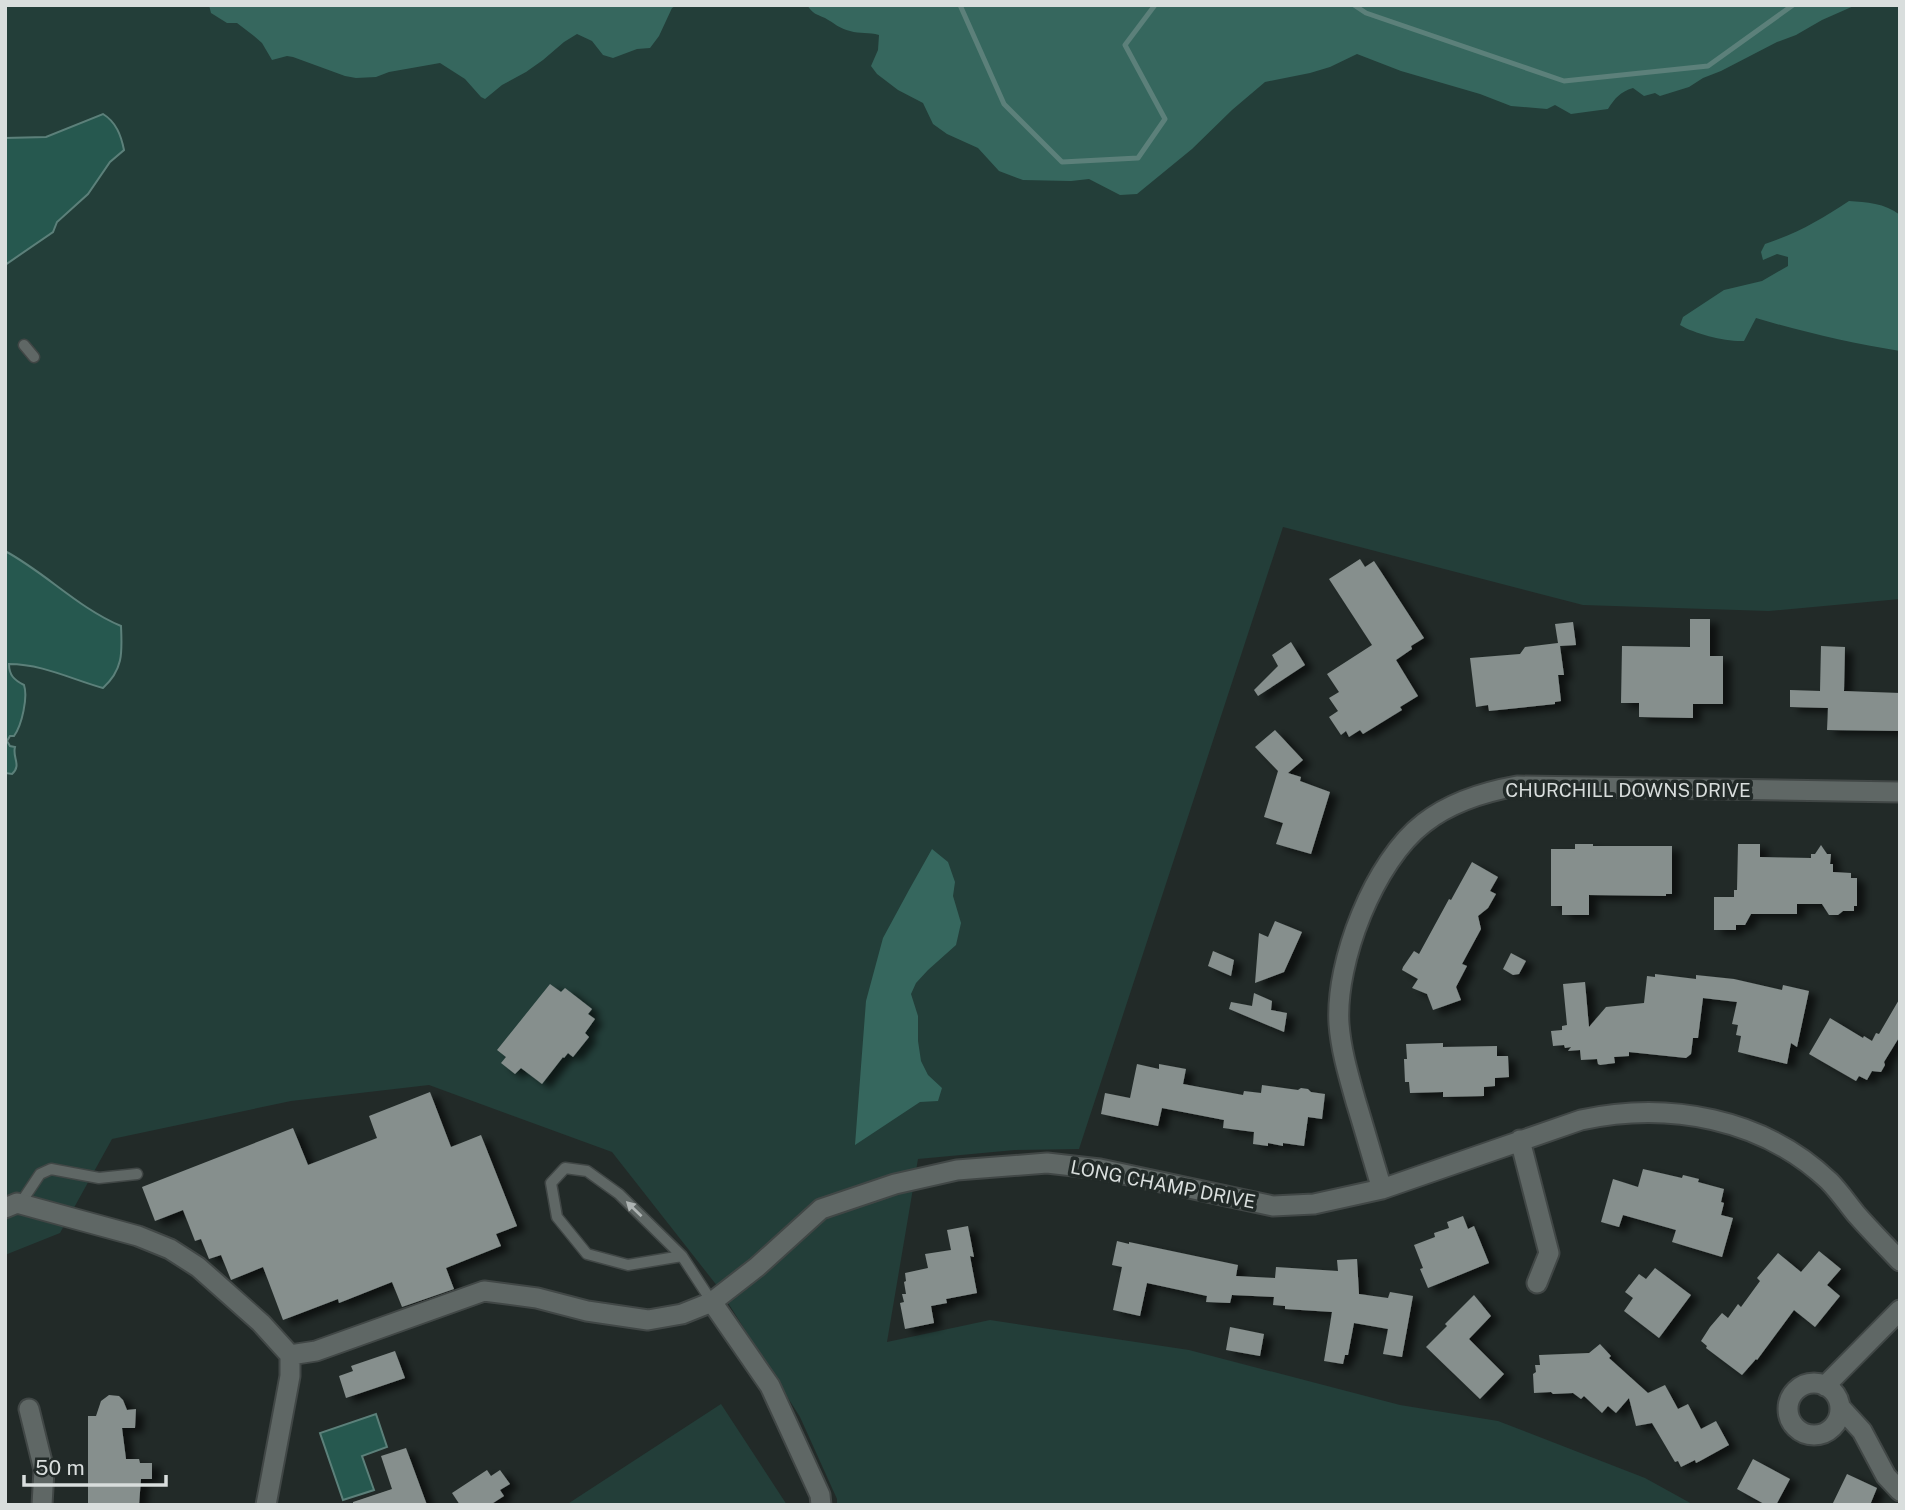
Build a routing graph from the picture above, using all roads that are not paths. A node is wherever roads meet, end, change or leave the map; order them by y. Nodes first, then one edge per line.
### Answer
1 (24, 345) dead end
2 (34, 357) dead end
3 (1900, 792) edge
4 (1520, 1140) junction
5 (137, 1174) dead end
6 (1382, 1189) junction
7 (13, 1206) edge
8 (682, 1256) junction
9 (1900, 1261) edge
10 (1537, 1283) dead end
11 (712, 1302) junction
12 (1900, 1310) edge
13 (290, 1355) junction
14 (1825, 1385) junction
15 (1840, 1407) junction
16 (29, 1409) dead end
17 (1900, 1490) edge
18 (42, 1505) edge
19 (266, 1505) edge
20 (821, 1505) edge

1 - 2 lane
3 - 6 street, CHURCHILL DOWNS DRIVE
4 - 6 street, LONG CHAMP DRIVE
4 - 9 street, LONG CHAMP DRIVE
4 - 10 street
5 - 7 lane
6 - 11 street, LONG CHAMP DRIVE
7 - 13 street
8 -> 8 lane
8 - 11 lane
11 - 13 street, LONG CHAMP DRIVE
11 - 20 street
12 - 14 street
13 - 19 street
14 - 15 street
14 - 15 street
15 - 17 street
16 - 18 street

